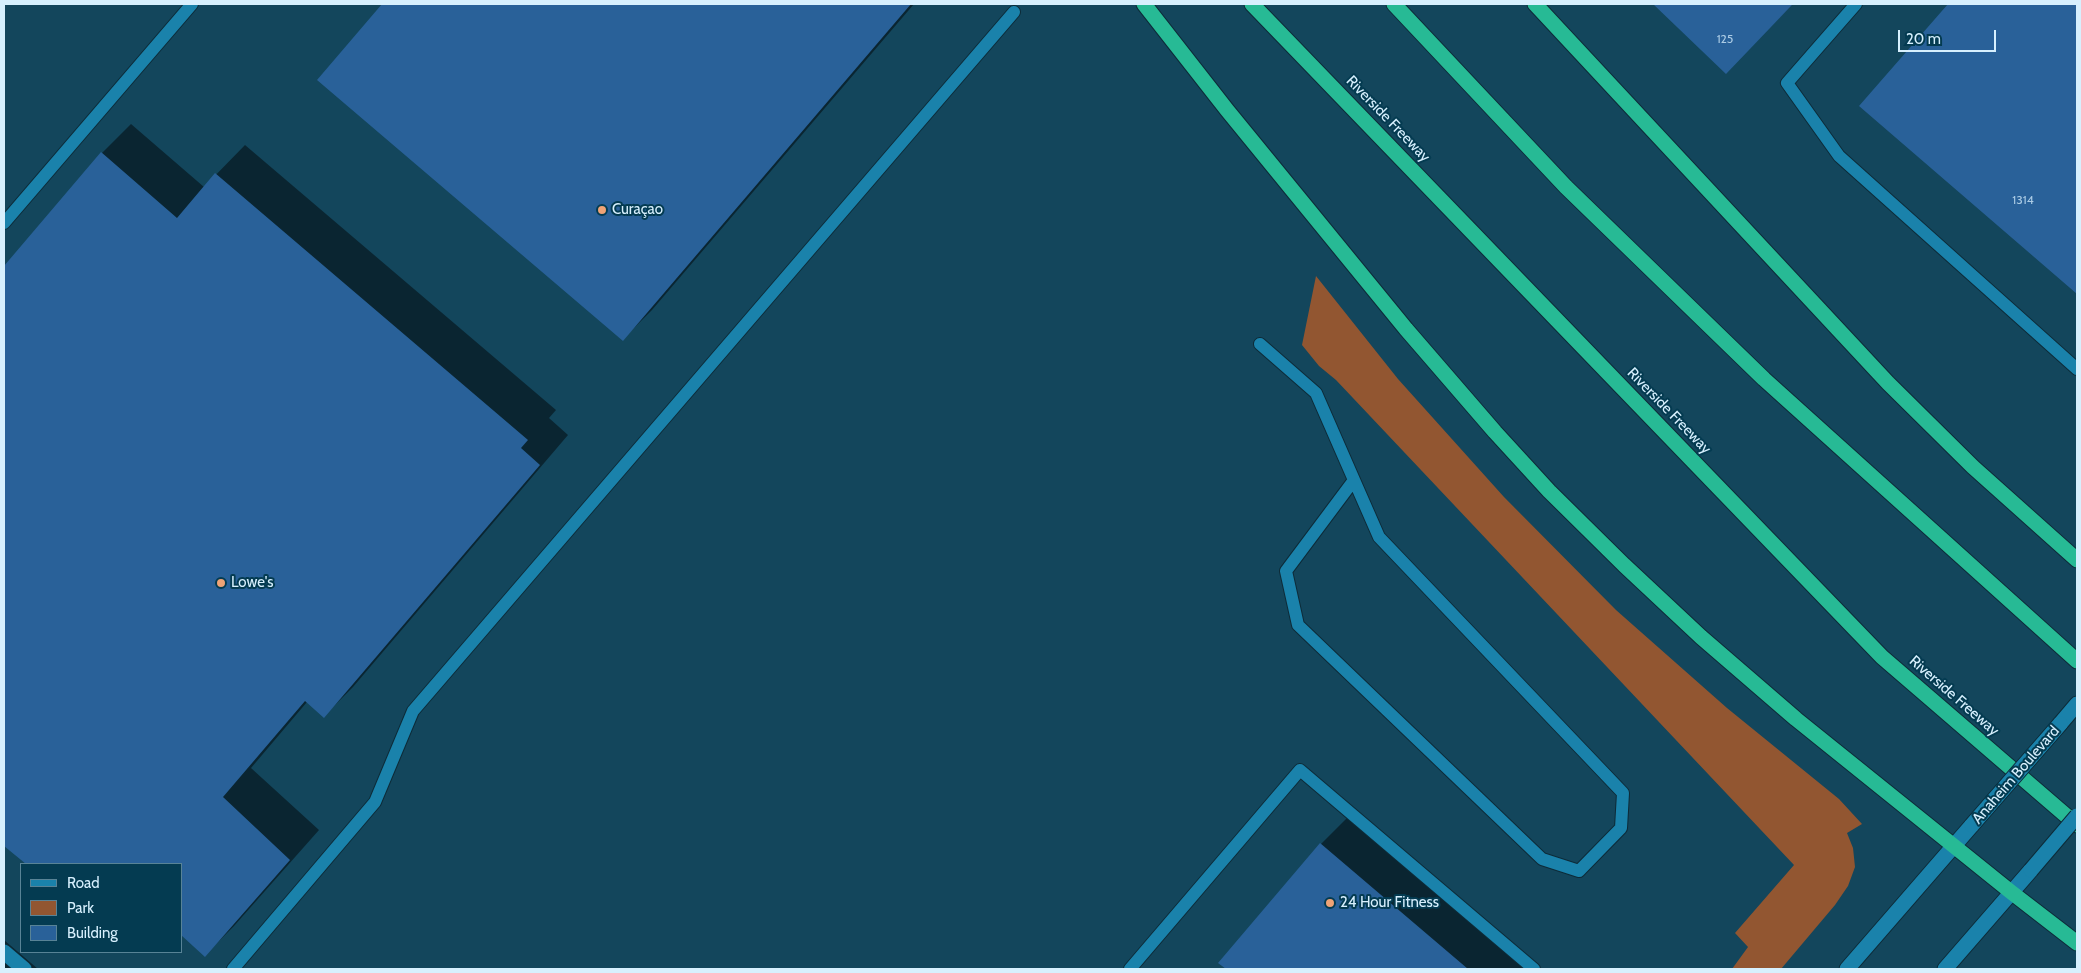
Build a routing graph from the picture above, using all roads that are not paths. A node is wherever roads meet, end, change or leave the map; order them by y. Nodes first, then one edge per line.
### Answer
1 (192, 4) edge
2 (1144, 4) edge
3 (1252, 4) edge
4 (1394, 4) edge
5 (1535, 4) edge
6 (1856, 4) edge
7 (1014, 12) dead end
8 (4, 222) edge
9 (1260, 344) dead end
10 (2077, 369) edge
11 (1354, 480) junction
12 (2077, 560) edge
13 (2077, 661) edge
14 (2077, 704) edge
15 (2077, 816) edge
16 (2077, 825) edge
17 (1954, 846) junction
18 (2011, 892) junction
19 (2077, 943) edge
20 (4, 952) edge
21 (1139, 966) edge
22 (24, 969) edge
23 (233, 969) edge
24 (1534, 969) edge
25 (1847, 969) edge
26 (1945, 969) edge

1 - 8 lane
2 - 17 highway
3 - 16 highway, Riverside Freeway
4 - 13 highway
5 - 12 highway
6 - 10 lane
7 - 23 lane
9 - 11 lane
11 - 11 lane
14 - 17 street, Anaheim Boulevard, bridge
15 - 18 street, bridge
17 - 18 highway
17 - 25 street, Anaheim Boulevard
18 - 19 highway
18 - 26 street
20 - 22 street
21 - 24 lane

